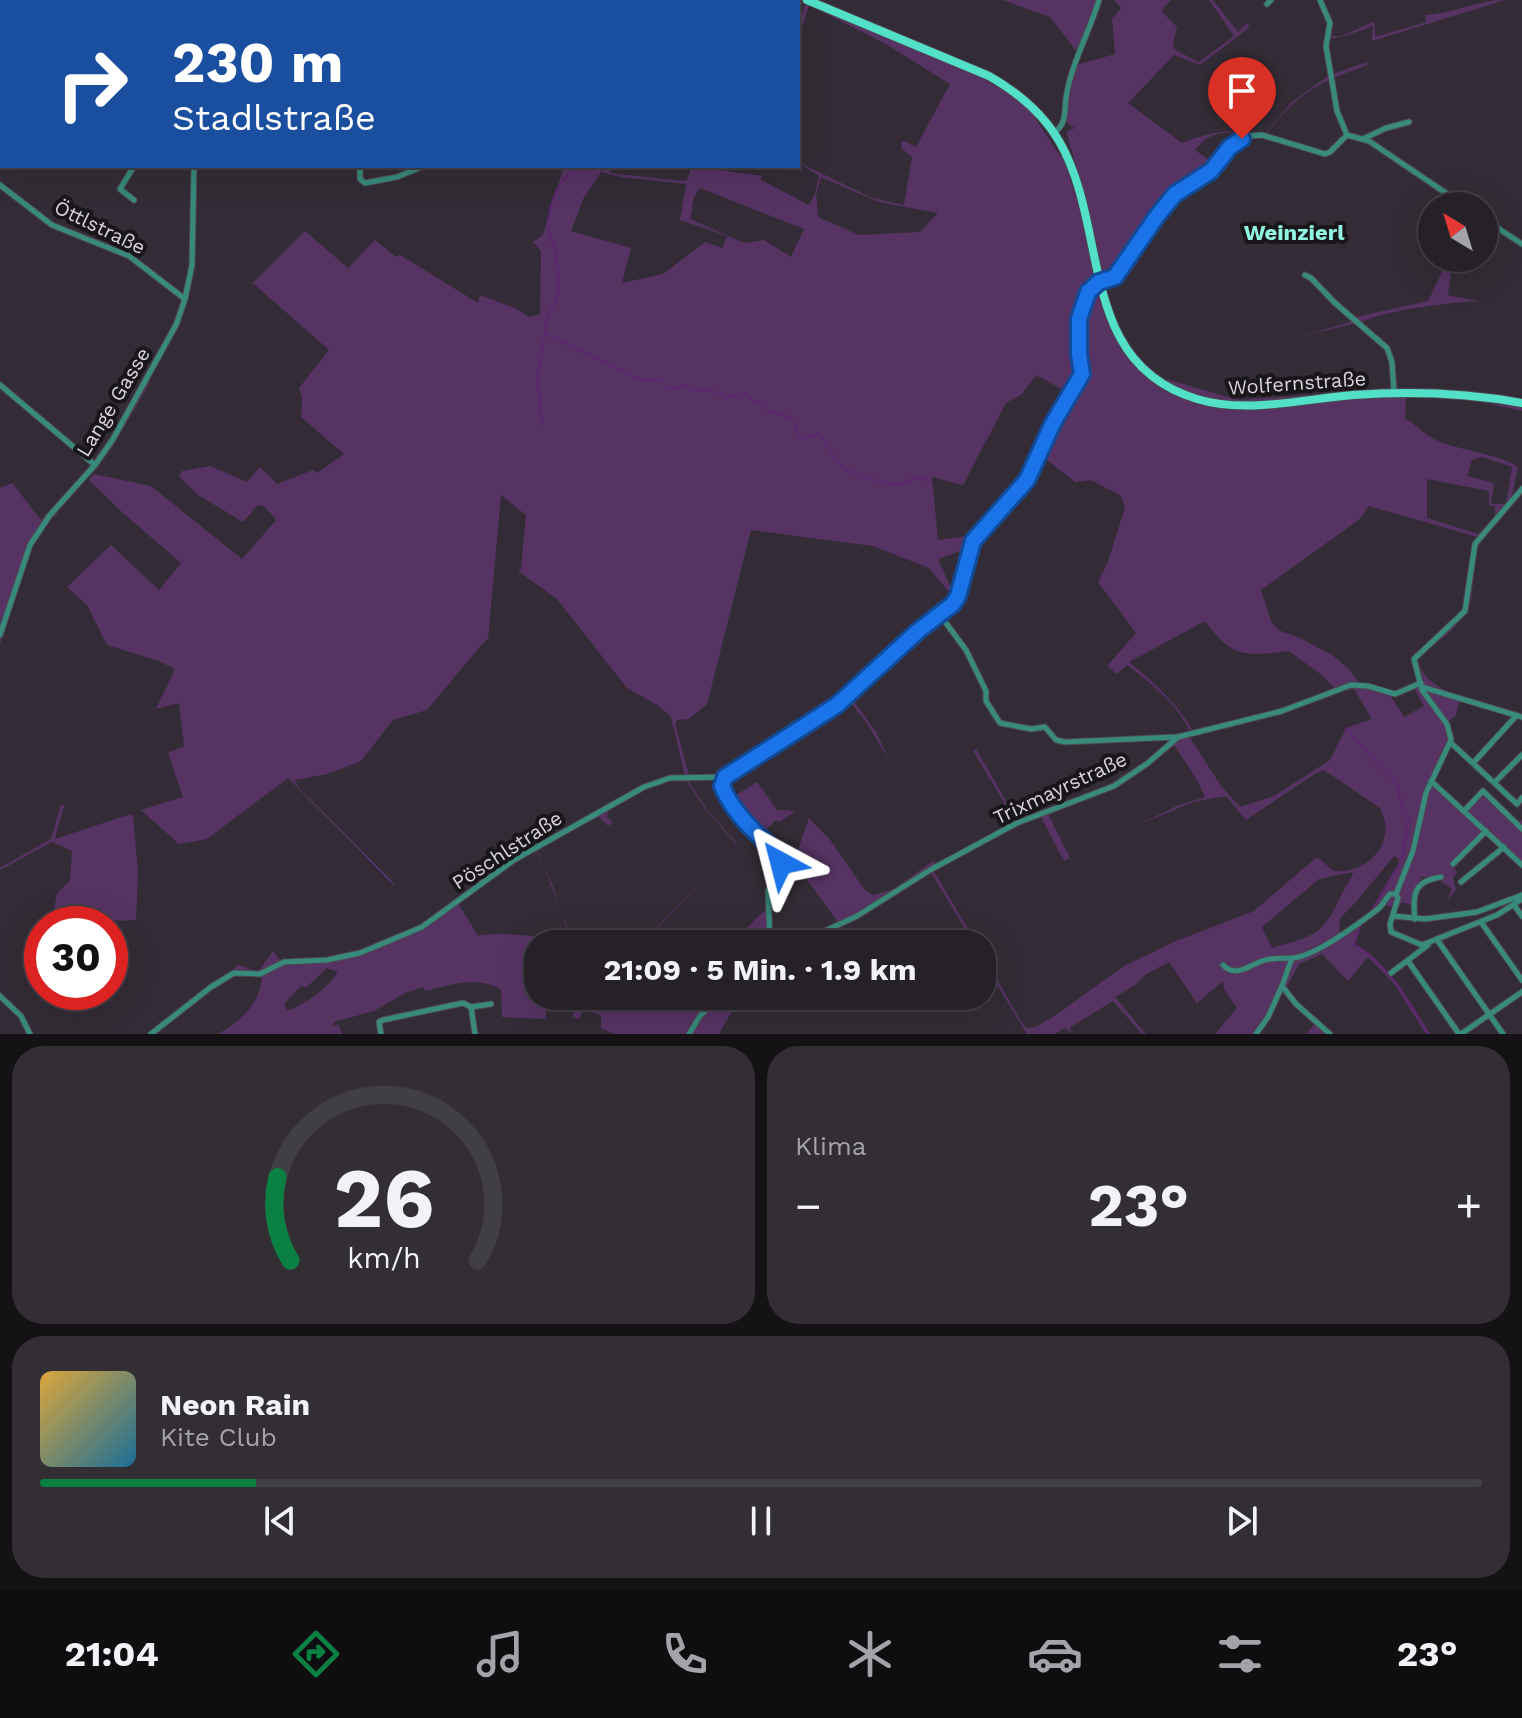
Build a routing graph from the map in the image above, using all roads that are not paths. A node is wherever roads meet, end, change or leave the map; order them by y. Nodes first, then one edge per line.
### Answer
1 (807, 0) edge
2 (1099, 0) edge
3 (1320, 0) edge
4 (1409, 122) dead end
5 (1054, 133) junction
6 (1347, 135) junction
7 (1363, 139) junction
8 (133, 168) edge
9 (194, 168) edge
10 (360, 168) edge
11 (420, 168) edge
12 (0, 185) edge
13 (1445, 192) edge
14 (134, 200) dead end
15 (1498, 228) edge
16 (1522, 244) edge
17 (1305, 275) dead end
18 (1099, 282) junction
19 (185, 299) junction
20 (0, 385) edge
21 (1394, 393) junction
22 (1522, 403) edge
23 (95, 465) junction
24 (1522, 489) edge
25 (940, 615) junction
26 (0, 635) edge
27 (1421, 685) junction
28 (1433, 691) junction
29 (1428, 699) junction
30 (1519, 716) edge
31 (1178, 737) junction
32 (1451, 743) junction
33 (1522, 755) edge
34 (1474, 762) junction
35 (725, 777) junction
36 (715, 779) junction
37 (1431, 781) junction
38 (1494, 782) junction
39 (722, 786) junction
40 (1483, 791) junction
41 (1522, 798) edge
42 (1464, 811) junction
43 (1522, 829) edge
44 (1486, 831) junction
45 (1504, 847) junction
46 (1453, 864) dead end
47 (1522, 865) edge
48 (1441, 877) dead end
49 (1461, 882) dead end
50 (1396, 894) junction
51 (1522, 897) edge
52 (1514, 905) junction
53 (1393, 916) junction
54 (1522, 916) edge
55 (1415, 919) junction
56 (1481, 922) junction
57 (768, 930) edge
58 (826, 930) edge
59 (1438, 941) junction
60 (1428, 944) junction
61 (1292, 958) junction
62 (1408, 961) junction
63 (1223, 965) dead end
64 (1391, 973) dead end
65 (1522, 980) edge
66 (1282, 986) junction
67 (1522, 992) edge
68 (0, 996) edge
69 (491, 1004) dead end
70 (471, 1007) junction
71 (706, 1010) edge
72 (1490, 1014) junction
73 (30, 1034) edge
74 (151, 1034) edge
75 (381, 1034) edge
76 (475, 1034) edge
77 (689, 1034) edge
78 (1256, 1034) edge
79 (1330, 1034) edge
80 (1460, 1034) edge
81 (1503, 1034) edge

1 - 5 main road, Wolfernstraße
2 - 5 street
3 - 6 street
4 - 7 street
5 - 18 main road, Wolfernstraße
6 - 7 street
6 - 18 street
7 - 13 street
8 - 14 street
9 - 19 street, Lange Gasse
10 - 11 street
12 - 19 street, Öttlstraße
15 - 16 street
17 - 21 street
18 - 21 main road, Wolfernstraße
18 - 25 street
19 - 23 street, Lange Gasse
20 - 23 street
21 - 22 main road, Wolfernstraße
23 - 26 street, Lange Gasse
24 - 27 street
25 - 31 street
25 - 35 street
27 - 28 street
27 - 29 street
27 - 31 street, Trixmayrstraße
28 - 29 street
28 - 30 street
29 - 32 street
30 - 34 street
31 - 58 street, Trixmayrstraße
32 - 34 street
32 - 37 street
33 - 38 street
34 - 38 street
35 - 36 street, Pöschlstraße
35 - 39 street
36 - 39 street
36 - 74 street, Pöschlstraße
37 - 42 street
37 - 50 street
38 - 40 street
38 - 41 street
39 - 57 street
40 - 42 street
40 - 43 street
42 - 44 street
44 - 45 street
44 - 46 street
45 - 47 street
45 - 49 street
48 - 55 street
50 - 53 street
50 - 61 street
51 - 52 street
51 - 55 street
52 - 54 street
52 - 56 street
53 - 55 street
53 - 60 street
56 - 59 street
56 - 65 street
59 - 60 street
59 - 72 street
60 - 62 street
61 - 63 street
61 - 66 street
62 - 64 street
62 - 80 street
66 - 78 street
66 - 79 street
67 - 72 street
68 - 73 street
69 - 70 street
70 - 75 street
70 - 76 street
71 - 77 street
72 - 80 street
72 - 81 street

